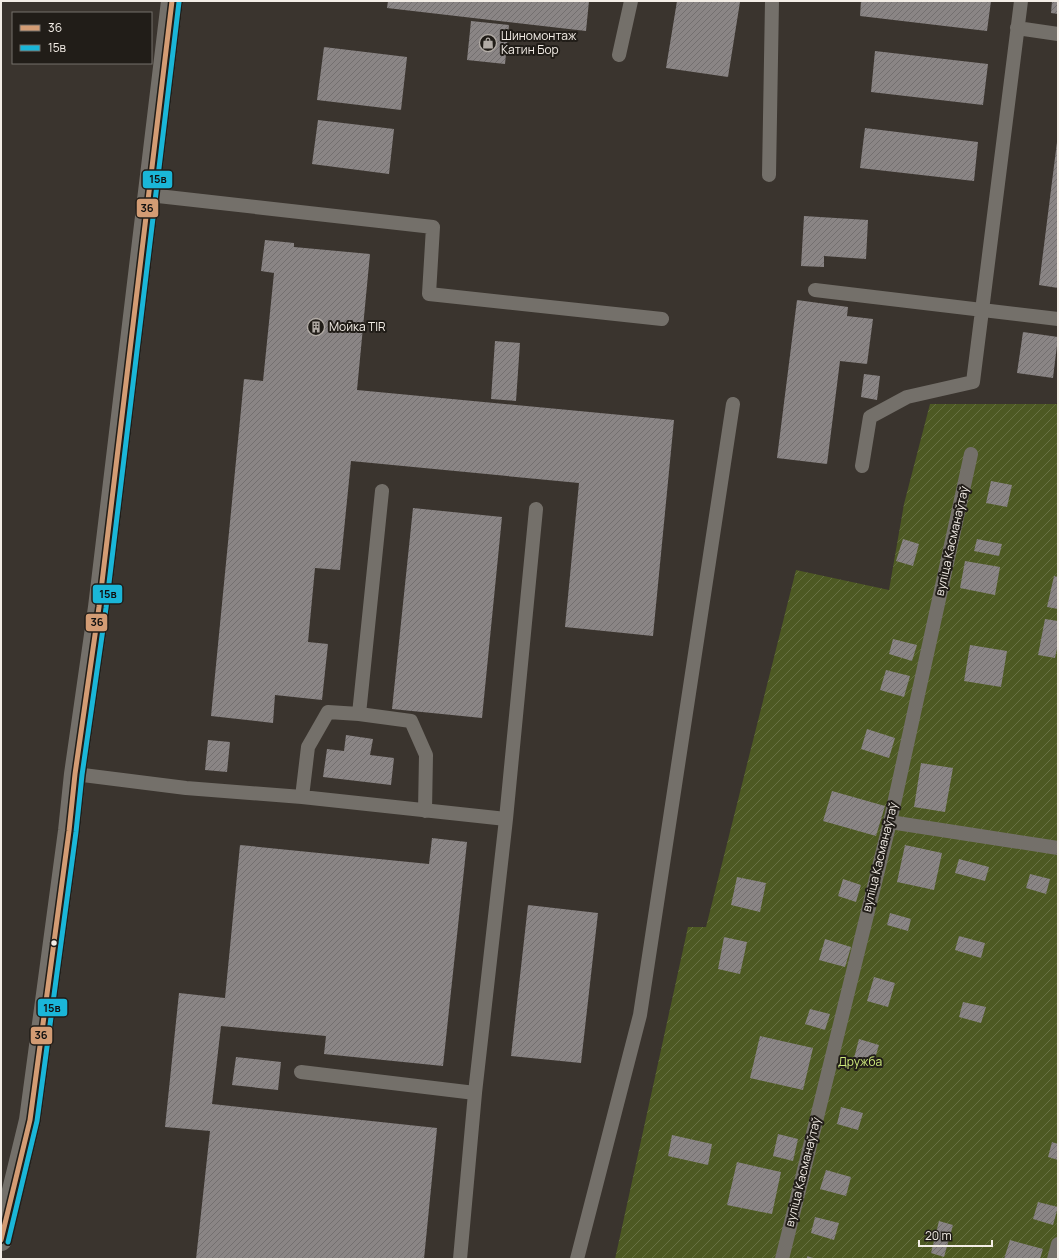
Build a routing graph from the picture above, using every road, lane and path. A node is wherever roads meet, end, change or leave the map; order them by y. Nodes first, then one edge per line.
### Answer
1 (172, 1) edge
2 (630, 1) edge
3 (772, 1) edge
4 (1020, 1) edge
5 (1017, 28) junction
6 (1058, 34) edge
7 (619, 55) dead end
8 (769, 175) dead end
9 (150, 195) junction
10 (815, 290) dead end
11 (982, 310) junction
12 (1058, 318) edge
13 (662, 319) dead end
14 (734, 404) dead end
15 (971, 454) dead end
16 (862, 466) dead end
17 (382, 491) dead end
18 (536, 509) dead end
19 (359, 714) junction
20 (75, 774) junction
21 (302, 797) junction
22 (425, 811) junction
23 (506, 819) junction
24 (890, 822) junction
25 (1058, 848) edge
26 (301, 1072) dead end
27 (475, 1093) junction
28 (1, 1240) edge
29 (1058, 1244) edge
30 (460, 1259) edge
31 (577, 1259) edge
32 (782, 1259) edge
33 (1054, 1259) edge

1 - 9 main road
2 - 7 lane
3 - 8 lane
4 - 5 lane
5 - 6 lane
5 - 11 lane
9 - 13 lane
9 - 20 main road
10 - 11 lane
11 - 12 lane
11 - 16 lane
14 - 31 lane
15 - 24 lane, вуліца Касманаўтаў
17 - 19 lane
18 - 23 lane
19 - 21 lane
19 - 22 lane
20 - 21 lane
20 - 28 main road
21 - 22 lane
22 - 23 lane
23 - 27 lane
24 - 25 lane
24 - 32 lane, вуліца Касманаўтаў
26 - 27 lane
27 - 30 lane
29 - 33 lane

